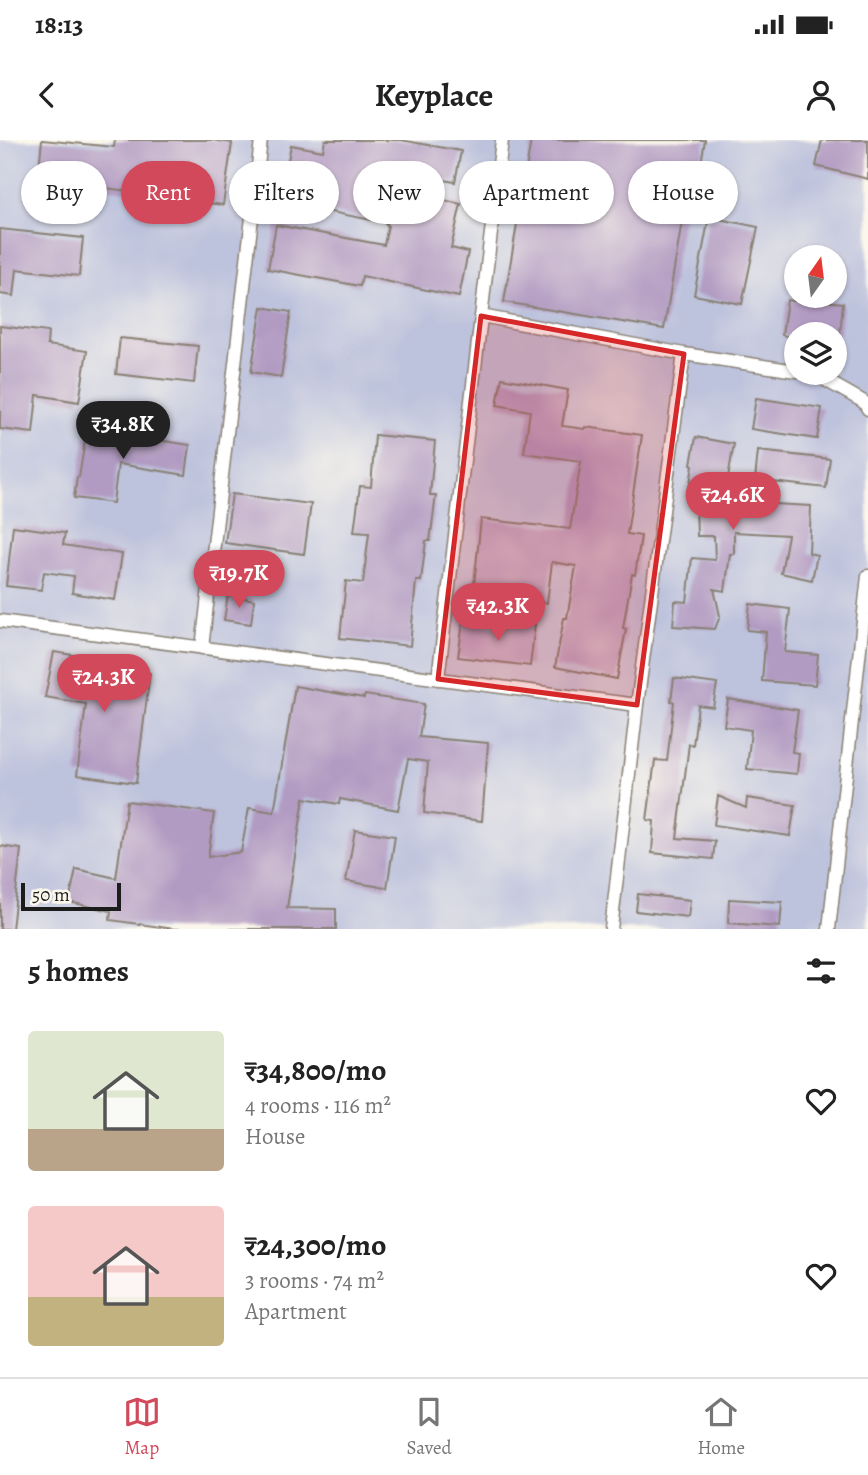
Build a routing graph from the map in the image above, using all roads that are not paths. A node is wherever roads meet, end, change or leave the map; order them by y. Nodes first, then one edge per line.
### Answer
1 (261, 140) edge
2 (502, 140) edge
3 (481, 316) junction
4 (684, 354) junction
5 (784, 369) edge
6 (834, 385) edge
7 (868, 409) edge
8 (868, 576) edge
9 (0, 621) edge
10 (202, 648) junction
11 (438, 679) junction
12 (637, 705) junction
13 (611, 929) edge
14 (829, 929) edge

1 - 10 street
2 - 3 street
3 - 4 street
3 - 11 street
4 - 5 street
4 - 12 street
6 - 7 street
8 - 14 street
9 - 10 street
10 - 11 street
11 - 12 street
12 - 13 street

